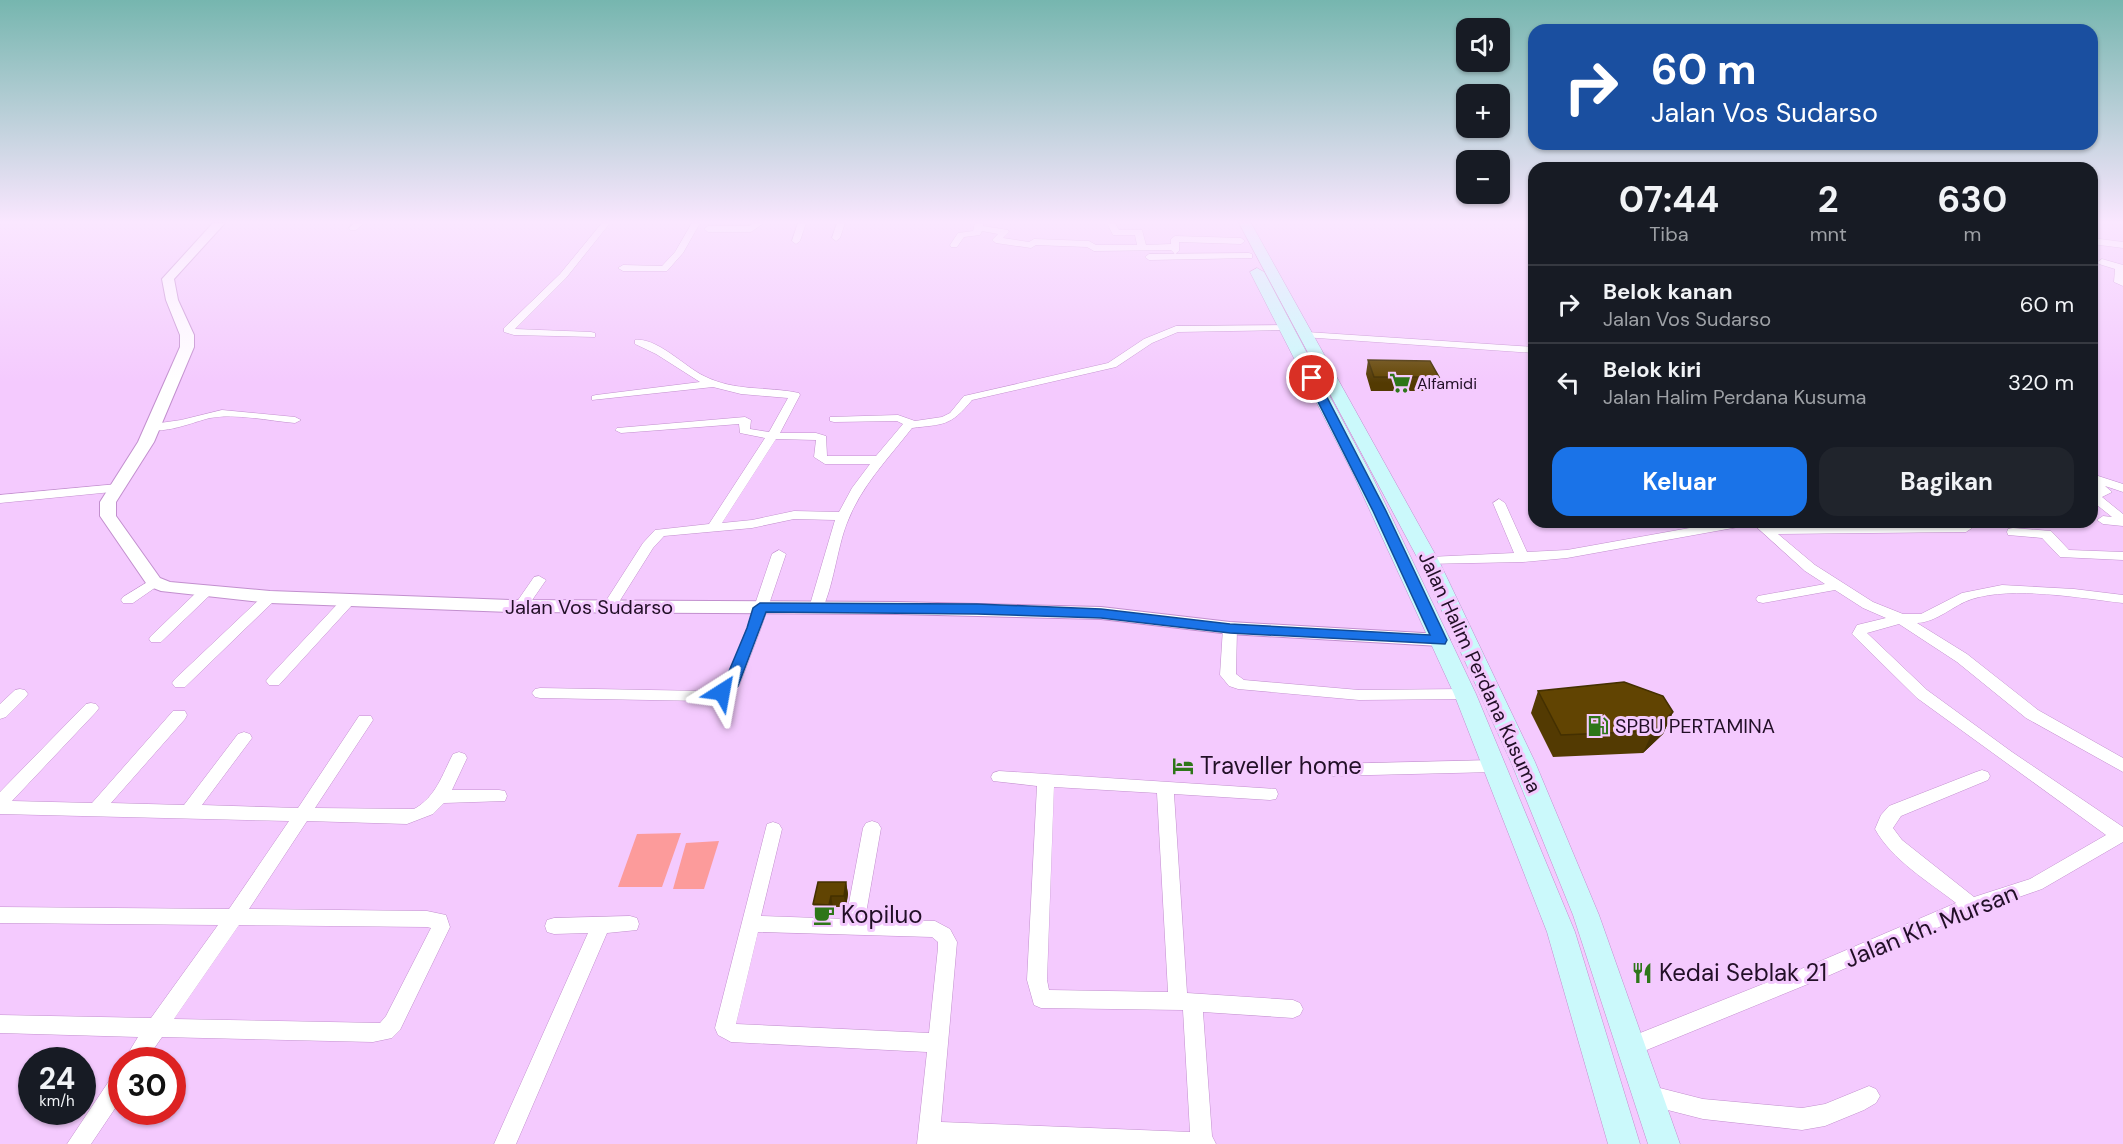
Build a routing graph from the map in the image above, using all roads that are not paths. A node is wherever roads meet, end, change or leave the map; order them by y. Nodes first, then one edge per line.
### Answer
1 (170, 276) edge
2 (563, 276) edge
3 (1259, 276) edge
4 (1275, 276) edge
5 (1286, 328) junction
6 (591, 335) dead end
7 (1307, 335) junction
8 (639, 342) dead end
9 (1528, 350) edge
10 (716, 384) junction
11 (1340, 394) junction
12 (1320, 395) junction
13 (596, 398) dead end
14 (834, 419) dead end
15 (295, 420) dead end
16 (914, 424) junction
17 (153, 427) junction
18 (621, 430) dead end
19 (772, 436) junction
20 (1354, 442) junction
21 (878, 460) junction
22 (2098, 481) edge
23 (2098, 485) edge
24 (118, 488) junction
25 (2123, 488) edge
26 (2098, 494) edge
27 (0, 499) edge
28 (2098, 500) edge
29 (1499, 503) dead end
30 (843, 516) junction
31 (2103, 520) dead end
32 (2123, 521) edge
33 (1711, 528) edge
34 (1763, 528) edge
35 (712, 529) junction
36 (2013, 532) dead end
37 (779, 554) dead end
38 (2123, 556) edge
39 (1523, 558) junction
40 (1429, 561) junction
41 (539, 580) dead end
42 (154, 582) junction
43 (1836, 585) junction
44 (206, 592) junction
45 (270, 597) junction
46 (1763, 598) dead end
47 (2123, 599) edge
48 (128, 600) dead end
49 (348, 601) junction
50 (521, 606) junction
51 (609, 607) junction
52 (760, 608) junction
53 (816, 608) junction
54 (1901, 619) junction
55 (1230, 628) junction
56 (156, 639) dead end
57 (1440, 640) junction
58 (274, 681) dead end
59 (180, 682) dead end
60 (540, 693) dead end
61 (20, 694) dead end
62 (1464, 694) junction
63 (91, 708) dead end
64 (0, 713) edge
65 (179, 715) dead end
66 (364, 720) dead end
67 (244, 738) dead end
68 (459, 758) dead end
69 (1494, 766) junction
70 (2123, 766) edge
71 (1330, 770) dead end
72 (1982, 776) dead end
73 (999, 777) dead end
74 (1046, 781) junction
75 (1165, 787) junction
76 (1270, 794) dead end
77 (499, 796) dead end
78 (441, 797) junction
79 (0, 805) edge
80 (96, 810) junction
81 (188, 812) junction
82 (301, 815) junction
83 (872, 828) dead end
84 (773, 829) dead end
85 (2121, 835) edge
86 (1972, 906) junction
87 (0, 915) edge
88 (234, 917) junction
89 (630, 924) dead end
90 (750, 924) junction
91 (601, 925) junction
92 (554, 926) dead end
93 (854, 927) junction
94 (1185, 1002) junction
95 (1293, 1009) dead end
96 (0, 1024) edge
97 (157, 1027) junction
98 (938, 1043) junction
99 (1632, 1046) junction
100 (143, 1047) edge
101 (1648, 1095) junction
102 (1869, 1096) dead end
103 (108, 1100) edge
104 (929, 1138) edge
105 (78, 1144) edge
106 (505, 1144) edge
107 (1203, 1144) edge
108 (1624, 1144) edge
109 (1664, 1144) edge

1 - 17 street
2 - 6 street
3 - 5 main road, Jalan Halim Perdana Kusuma
4 - 7 main road, Jalan Halim Perdana Kusuma
5 - 12 main road, Jalan Halim Perdana Kusuma
5 - 16 street
7 - 9 street
7 - 11 main road, Jalan Halim Perdana Kusuma
8 - 10 street
10 - 13 street
10 - 19 street
11 - 12 main road
11 - 20 main road, Jalan Halim Perdana Kusuma
12 - 20 main road, Jalan Halim Perdana Kusuma
14 - 16 street
15 - 17 street
16 - 21 street
17 - 24 street
18 - 19 street
19 - 21 street
19 - 35 street
20 - 40 main road, Jalan Halim Perdana Kusuma
20 - 57 main road, Jalan Halim Perdana Kusuma
21 - 30 street
22 - 25 street
23 - 26 street
24 - 27 street
24 - 42 street
28 - 32 street
29 - 39 street
30 - 35 street
30 - 53 street
31 - 32 street
33 - 39 street
34 - 43 street
35 - 51 street
36 - 38 street
37 - 52 street
39 - 40 street
40 - 99 main road, Jalan Halim Perdana Kusuma
41 - 50 street
42 - 44 street, Jalan Vos Sudarso
42 - 48 street
43 - 46 street
43 - 54 street
44 - 45 street, Jalan Vos Sudarso
44 - 56 street
45 - 49 street, Jalan Vos Sudarso
45 - 59 street
47 - 54 street
49 - 50 street, Jalan Vos Sudarso
49 - 58 street
50 - 51 street, Jalan Vos Sudarso
51 - 52 street, Jalan Vos Sudarso
52 - 53 street, Jalan Vos Sudarso
52 - 60 street
53 - 55 street, Jalan Vos Sudarso
54 - 70 street
54 - 85 street
55 - 57 street, Jalan Vos Sudarso
55 - 62 street
57 - 62 main road, Jalan Halim Perdana Kusuma
61 - 64 street
62 - 69 main road, Jalan Halim Perdana Kusuma
63 - 79 street
65 - 80 street
66 - 82 street
67 - 81 street
68 - 78 street
69 - 71 street
69 - 108 main road, Jalan Halim Perdana Kusuma
72 - 86 street
73 - 74 street
74 - 75 street
74 - 94 street
75 - 76 street
75 - 94 street
77 - 78 street
78 - 82 street
79 - 80 street
80 - 81 street
81 - 82 street
82 - 88 street
83 - 93 street
84 - 90 street
85 - 86 street, Jalan Kh. Mursan
86 - 99 street, Jalan Kh. Mursan
87 - 88 street
88 - 97 street
88 - 97 street
89 - 91 street
90 - 93 street
90 - 98 street
91 - 92 street
91 - 106 street
93 - 98 street
94 - 95 street
94 - 107 street
96 - 97 street
97 - 100 street
98 - 104 street
99 - 101 main road, Jalan Halim Perdana Kusuma
101 - 102 street
101 - 109 main road, Jalan Halim Perdana Kusuma
103 - 105 street
104 - 107 street

